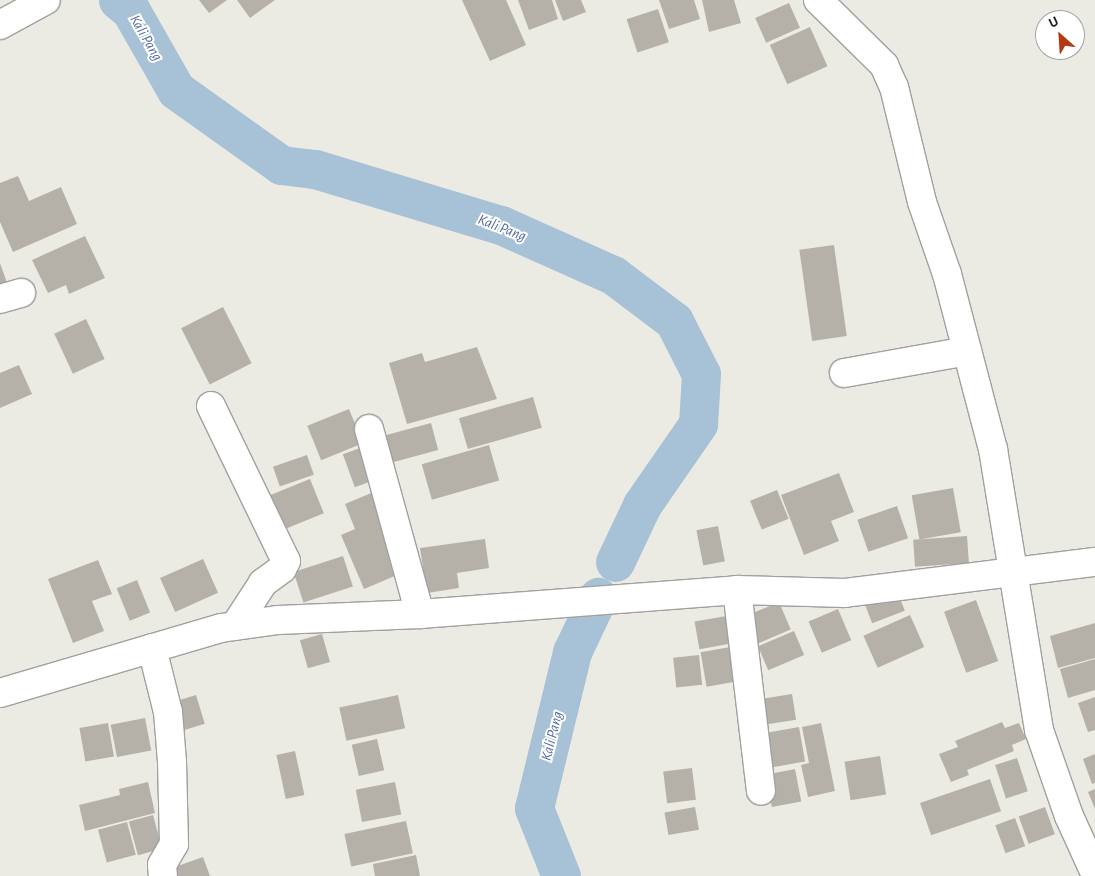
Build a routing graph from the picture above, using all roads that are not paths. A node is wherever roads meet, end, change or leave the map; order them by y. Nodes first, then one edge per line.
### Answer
1 (46, 0) edge
2 (818, 0) edge
3 (0, 25) edge
4 (967, 351) junction
5 (844, 373) dead end
6 (211, 406) dead end
7 (369, 429) dead end
8 (1095, 562) edge
9 (1012, 573) junction
10 (737, 590) junction
11 (420, 614) junction
12 (235, 626) junction
13 (152, 648) junction
14 (0, 693) edge
15 (761, 791) dead end
16 (1095, 872) edge
17 (164, 876) edge

1 - 3 street
2 - 4 street
4 - 5 street
4 - 9 street
6 - 12 street
7 - 11 street
8 - 9 street
9 - 10 street
9 - 16 street
10 - 11 street
10 - 15 street
11 - 12 street
12 - 13 street
13 - 14 street
13 - 17 street

